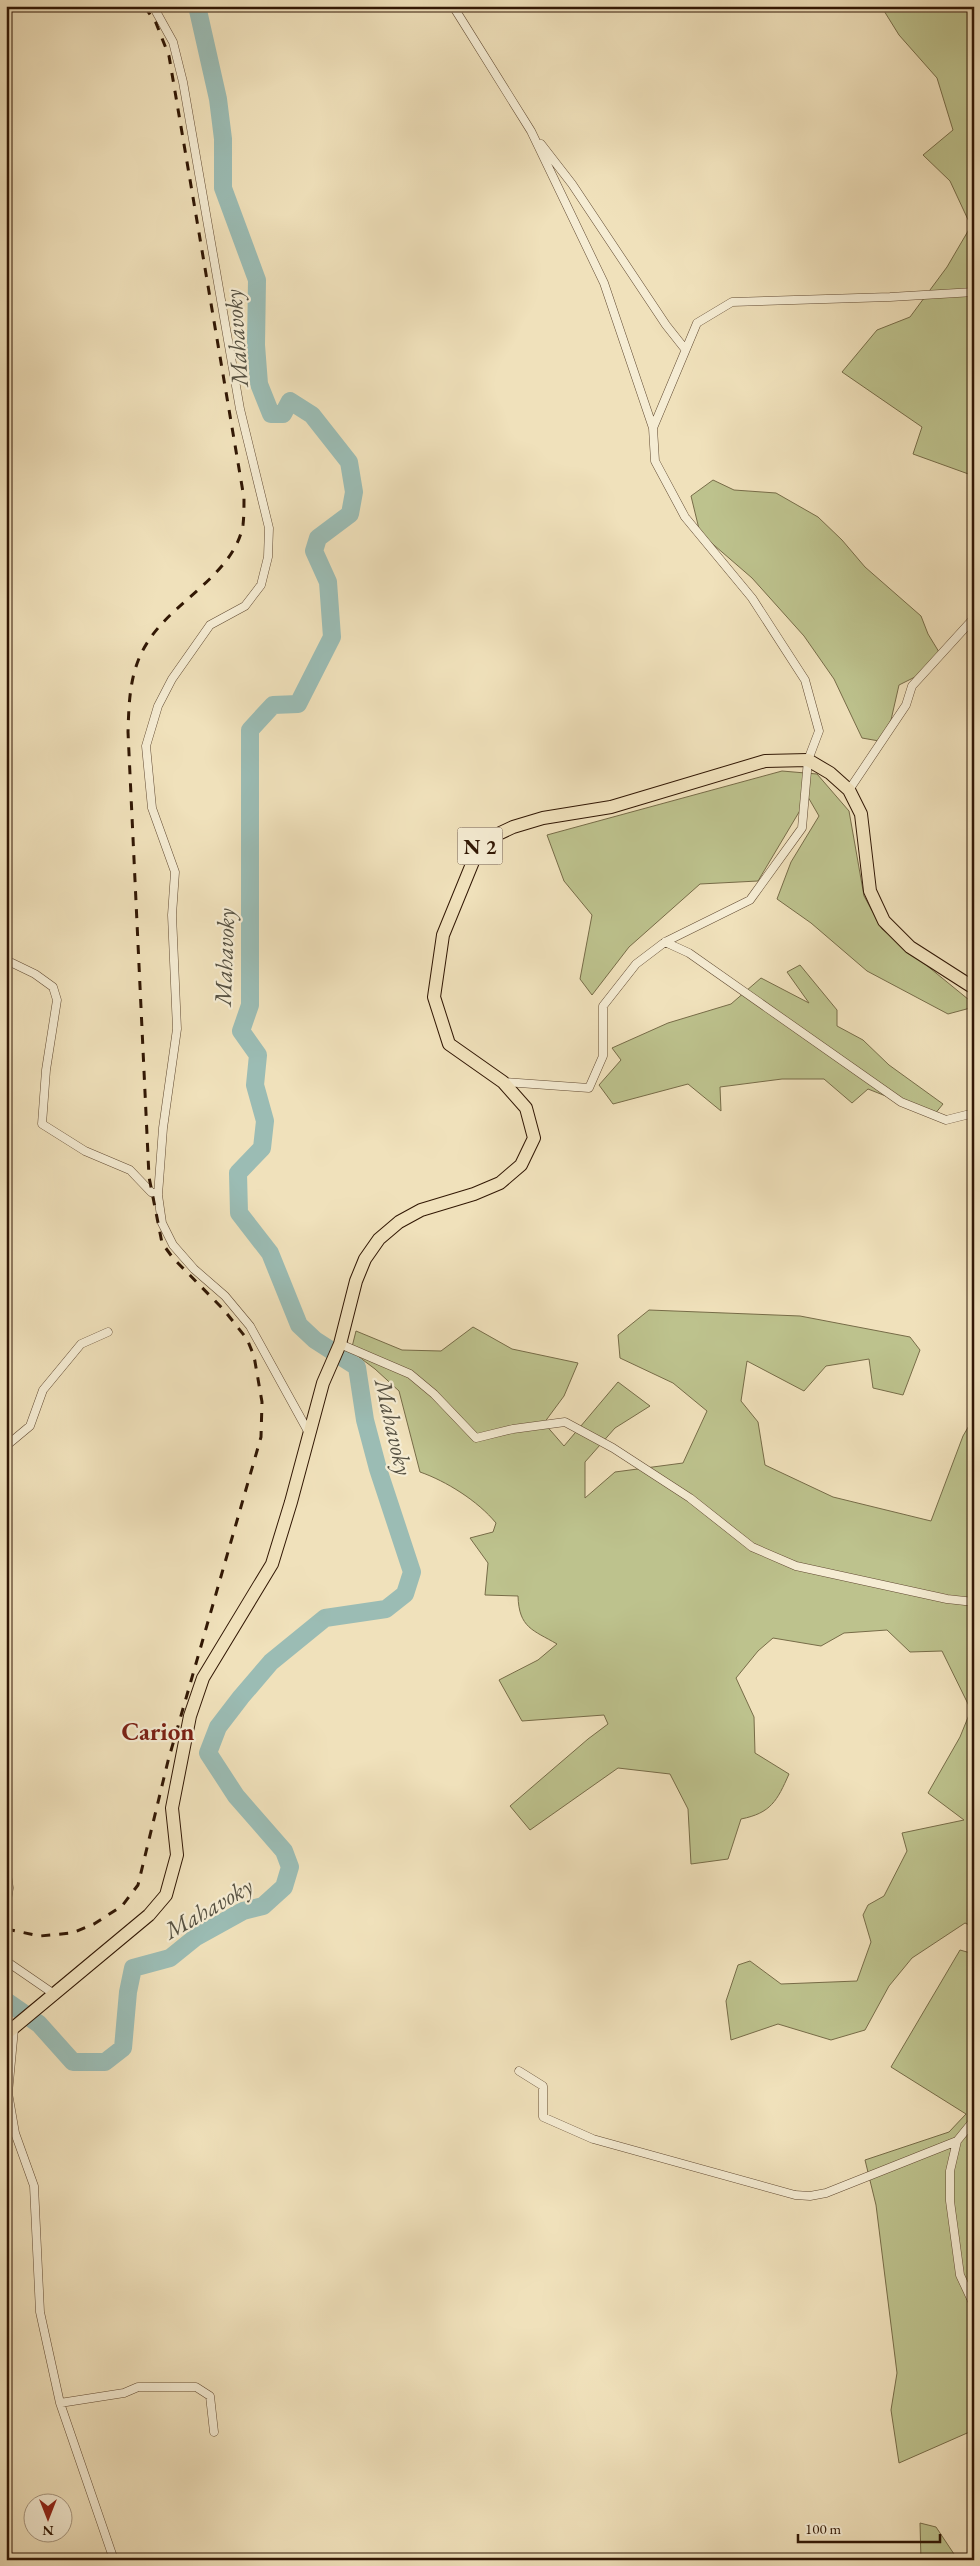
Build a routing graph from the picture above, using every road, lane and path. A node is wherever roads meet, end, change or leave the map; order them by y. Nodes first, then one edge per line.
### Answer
1 (153, 6) edge
2 (453, 6) edge
3 (531, 131) junction
4 (974, 292) edge
5 (685, 349) junction
6 (653, 428) junction
7 (974, 618) edge
8 (808, 760) junction
9 (849, 790) junction
10 (665, 942) junction
11 (6, 960) edge
12 (974, 988) edge
13 (503, 1082) junction
14 (974, 1113) edge
15 (158, 1195) junction
16 (108, 1332) dead end
17 (340, 1344) junction
18 (309, 1433) junction
19 (6, 1446) edge
20 (974, 1602) edge
21 (6, 1867) edge
22 (6, 1906) edge
23 (6, 1961) edge
24 (54, 1994) junction
25 (10, 2031) edge
26 (519, 2071) dead end
27 (974, 2120) edge
28 (957, 2141) junction
29 (974, 2305) edge
30 (60, 2403) junction
31 (214, 2432) dead end
32 (114, 2560) edge

1 - 15 street
2 - 3 street
3 - 5 street
3 - 6 street
4 - 5 street
5 - 6 street
6 - 8 street
7 - 9 street
8 - 9 main road
8 - 10 street
8 - 13 main road, N 2
9 - 12 main road
10 - 13 street
10 - 14 street
11 - 15 street
13 - 17 main road, N 2
15 - 18 street
16 - 19 street
17 - 18 main road, N 2
17 - 20 street
18 - 24 main road, N 2
21 - 22 street
23 - 24 street
24 - 25 main road, N 2
25 - 30 street
26 - 28 street
27 - 28 street
28 - 29 street
30 - 31 street
30 - 32 street

